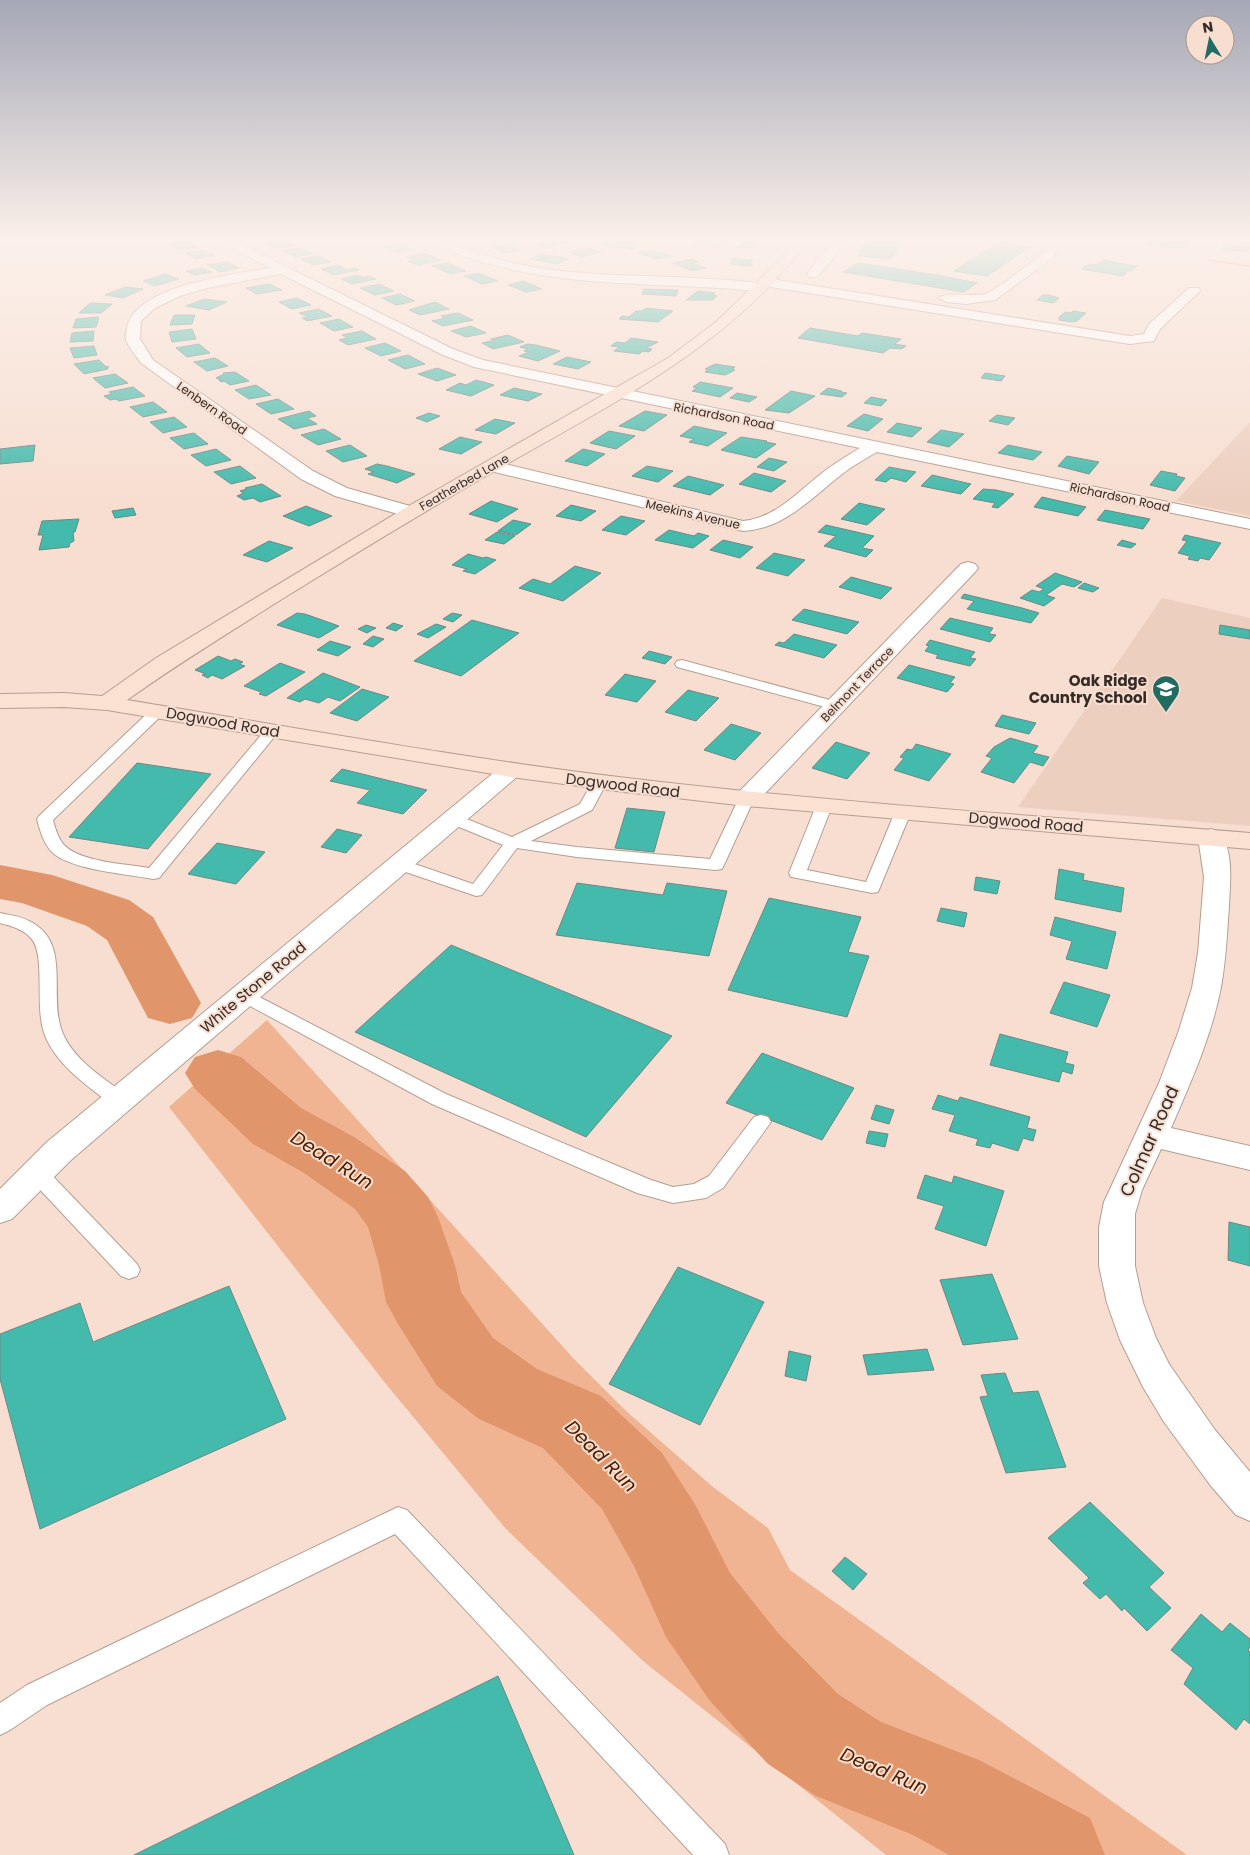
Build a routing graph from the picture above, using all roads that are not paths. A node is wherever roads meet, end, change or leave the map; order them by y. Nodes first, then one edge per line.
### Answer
1 (133, 326) edge
2 (396, 326) edge
3 (719, 326) edge
4 (1034, 326) edge
5 (1156, 326) edge
6 (618, 394) junction
7 (874, 446) junction
8 (492, 466) junction
9 (411, 512) junction
10 (1250, 524) edge
11 (968, 568) dead end
12 (682, 664) dead end
13 (0, 702) edge
14 (107, 703) junction
15 (836, 706) junction
16 (158, 711) junction
17 (272, 731) junction
18 (511, 770) junction
19 (599, 782) junction
20 (746, 799) junction
21 (824, 806) junction
22 (903, 812) junction
23 (453, 819) junction
24 (1211, 837) junction
25 (1250, 841) edge
26 (513, 843) junction
27 (400, 864) junction
28 (0, 918) edge
29 (244, 995) junction
30 (119, 1100) junction
31 (761, 1122) dead end
32 (1152, 1135) junction
33 (1250, 1158) edge
34 (37, 1173) junction
35 (0, 1210) edge
36 (129, 1270) dead end
37 (1250, 1502) edge
38 (0, 1720) edge
39 (714, 1855) edge

1 - 9 street, Lenbern Road
2 - 6 street, Richardson Road
3 - 6 street, Featherbed Lane
4 - 5 street
6 - 7 street, Richardson Road
6 - 8 street, Featherbed Lane
7 - 8 street, Meekins Avenue
7 - 10 street, Richardson Road
8 - 9 street, Featherbed Lane
9 - 14 street, Featherbed Lane
11 - 15 street, Belmont Terrace
12 - 15 lane
13 - 14 street, Dogwood Road
14 - 16 street, Dogwood Road
15 - 20 street, Belmont Terrace
16 - 17 street, Dogwood Road
16 - 17 lane
17 - 18 street, Dogwood Road
18 - 19 street, Dogwood Road
18 - 23 street, White Stone Road
19 - 20 street, Dogwood Road
19 - 26 lane
20 - 21 street, Dogwood Road
20 - 26 lane
21 - 22 street, Dogwood Road
21 - 22 lane
22 - 24 street, Dogwood Road
23 - 26 lane
23 - 27 street, White Stone Road
24 - 25 street, Dogwood Road
24 - 32 street, Colmar Road
26 - 27 lane
27 - 29 street, White Stone Road
28 - 30 lane
29 - 30 street, White Stone Road
29 - 31 lane
30 - 34 street, White Stone Road
32 - 33 street
32 - 37 street, Colmar Road
34 - 35 street, White Stone Road
34 - 36 lane
38 - 39 lane

